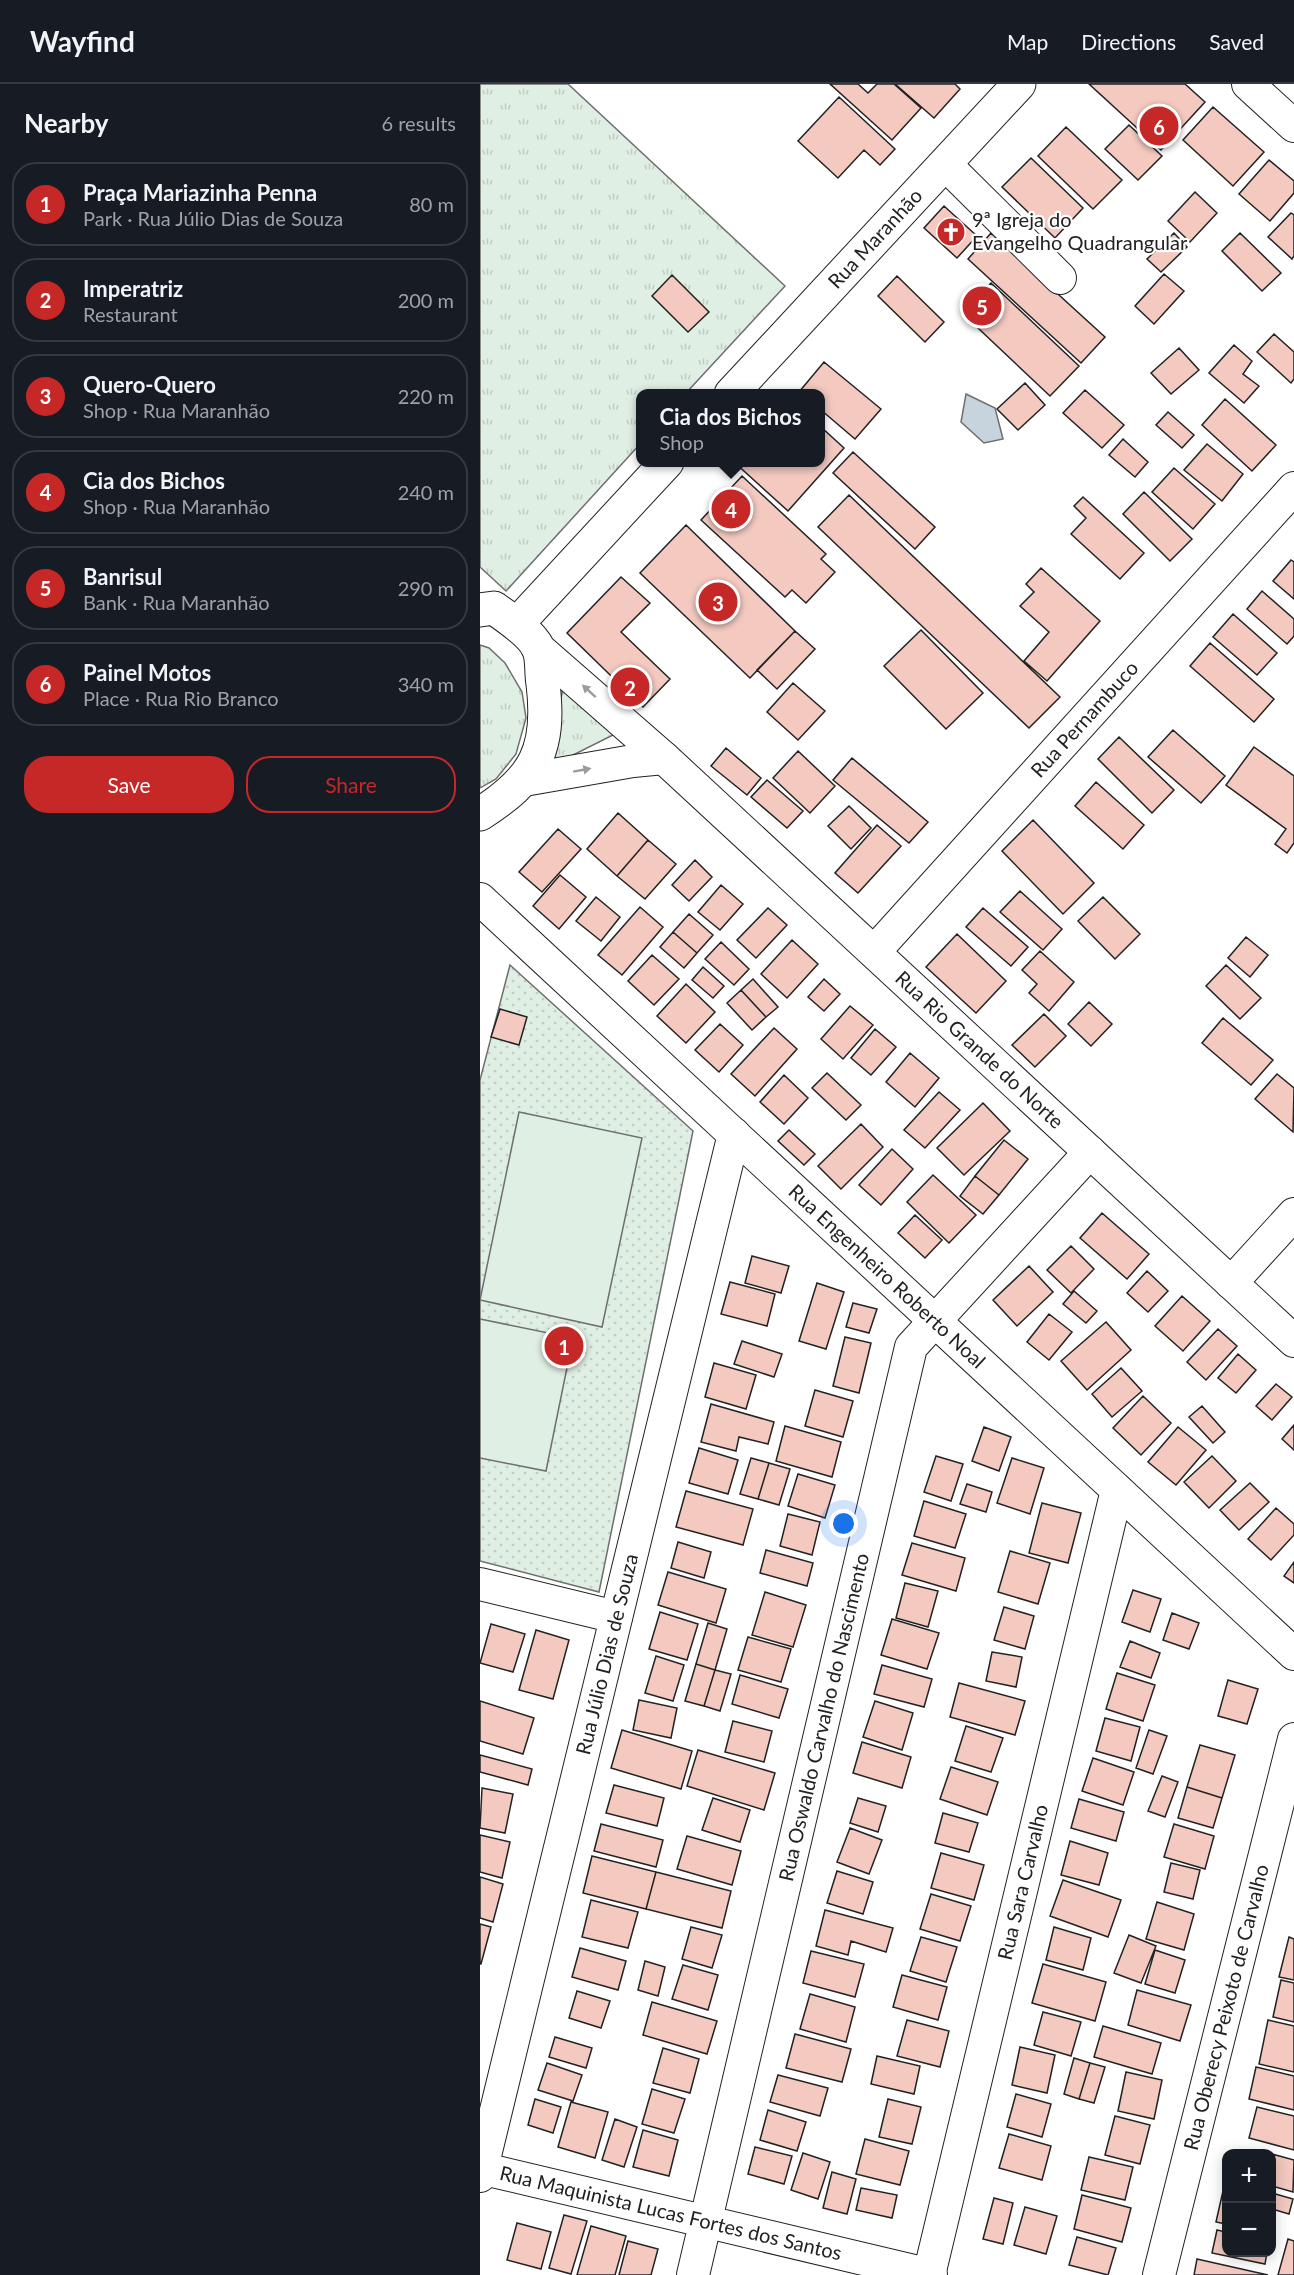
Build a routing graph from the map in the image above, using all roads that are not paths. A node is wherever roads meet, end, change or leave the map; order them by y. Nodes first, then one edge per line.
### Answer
1 (1019, 84) edge
2 (1248, 84) edge
3 (1294, 126) edge
4 (945, 164) junction
5 (1060, 278) dead end
6 (735, 389) edge
7 (662, 467) edge
8 (1294, 488) edge
9 (502, 617) edge
10 (664, 758) junction
11 (524, 780) junction
12 (480, 814) edge
13 (480, 899) edge
14 (874, 952) junction
15 (734, 1134) junction
16 (1090, 1152) junction
17 (1294, 1214) edge
18 (1231, 1283) junction
19 (935, 1321) junction
20 (1294, 1341) edge
21 (1118, 1490) junction
22 (480, 1584) edge
23 (616, 1617) junction
24 (1294, 1654) edge
25 (1294, 1739) edge
26 (481, 2170) edge
27 (706, 2221) junction
28 (693, 2275) edge
29 (930, 2275) edge
30 (1159, 2275) edge

1 - 4 main road, Rua Maranhão
2 - 3 street
4 - 5 street
4 - 6 main road, Rua Maranhão
7 - 9 main road
8 - 14 street, Rua Pernambuco
10 -> 9 street, Rua Rio Grande do Norte
9 - 11 main road
11 -> 10 street
10 - 14 street, Rua Rio Grande do Norte
11 - 12 main road
13 - 15 street, Rua Engenheiro Roberto Noal
14 - 16 street, Rua Rio Grande do Norte
15 - 19 street, Rua Engenheiro Roberto Noal
15 - 23 street, Rua Júlio Dias de Souza
16 - 18 street, Rua Rio Grande do Norte
16 - 19 street, Rua Oswaldo Carvalho do Nascimento
17 - 18 street
18 - 20 street, Rua Rio Grande do Norte
19 - 21 street, Rua Engenheiro Roberto Noal
19 - 27 street, Rua Oswaldo Carvalho do Nascimento
21 - 24 street, Rua Engenheiro Roberto Noal
21 - 29 street, Rua Sara Carvalho
22 - 23 street
23 - 26 street, Rua Júlio Dias de Souza
25 - 30 street, Rua Oberecy Peixoto de Carvalho
26 - 27 street, Rua Maquinista Lucas Fortes dos Santos
27 - 28 street, Rua Oswaldo Carvalho do Nascimento
27 - 29 street, Rua Maquinista Lucas Fortes dos Santos

